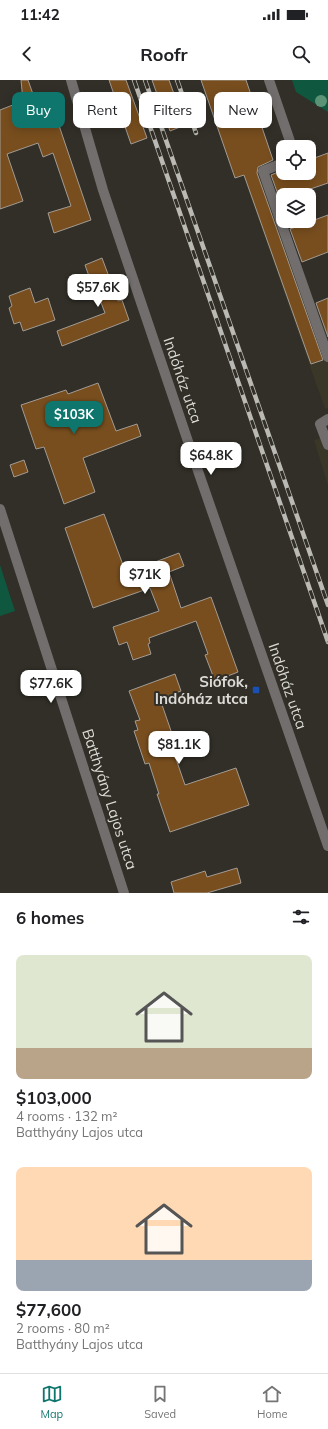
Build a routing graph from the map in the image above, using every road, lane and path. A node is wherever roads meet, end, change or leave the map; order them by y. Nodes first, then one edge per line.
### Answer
1 (71, 80) edge
2 (269, 80) edge
3 (290, 140) edge
4 (276, 166) edge
5 (328, 357) edge
6 (324, 421) edge
7 (328, 445) edge
8 (0, 509) edge
9 (328, 846) edge
10 (124, 893) edge

1 - 9 street, Indóház utca
2 - 3 street
4 - 5 street
6 - 7 street
8 - 10 street, Batthyány Lajos utca

